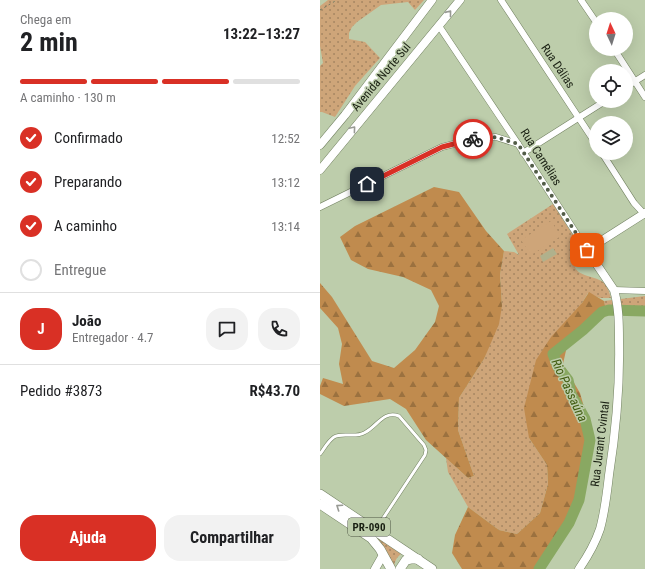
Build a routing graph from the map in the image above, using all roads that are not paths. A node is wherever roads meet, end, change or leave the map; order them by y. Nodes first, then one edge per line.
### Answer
1 (432, 0) edge
2 (460, 0) edge
3 (501, 0) edge
4 (581, 0) edge
5 (589, 12) edge
6 (439, 26) junction
7 (619, 56) edge
8 (645, 74) edge
9 (635, 81) junction
10 (645, 97) edge
11 (594, 108) edge
12 (345, 115) junction
13 (579, 118) junction
14 (589, 133) edge
15 (340, 144) junction
16 (518, 144) junction
17 (320, 145) edge
18 (524, 153) junction
19 (606, 160) edge
20 (321, 169) edge
21 (320, 207) edge
22 (645, 214) edge
23 (587, 250) junction
24 (614, 290) junction
25 (645, 291) edge
26 (617, 304) joint
27 (320, 454) edge
28 (320, 494) edge
29 (320, 504) edge
30 (374, 530) junction
31 (383, 555) junction
32 (418, 560) junction
33 (375, 569) edge
34 (391, 569) edge
35 (400, 569) edge
36 (432, 569) edge
37 (579, 569) edge

1 - 12 street, Avenida Norte Sul
6 -> 2 street, Avenida Norte Sul
3 - 13 street, Rua Dálias
4 - 5 street
15 -> 6 street, Avenida Norte Sul
6 - 16 street, Rua Camélias
7 - 9 street
8 - 9 street
9 - 10 street
11 - 13 street
12 - 15 street
12 - 17 street, Avenida Norte Sul
13 - 14 street, Rua Dálias
13 - 18 street
15 - 20 street, Avenida Norte Sul
16 - 18 street, Rua Camélias
16 - 21 street
17 - 20 street
18 - 23 street, Rua Camélias
19 - 22 street
22 - 23 street
23 - 24 street, Rua Camélias
24 - 25 street
24 - 26 street, Rua Camélias
26 - 37 street, Rua Jurant Cvintal
27 - 30 lane
30 -> 28 main road, PR-090
29 - 31 main road, PR-090
30 - 32 main road, PR-090
31 - 33 street
31 - 34 main road, PR-090
32 - 35 main road
32 - 36 main road, PR-090

